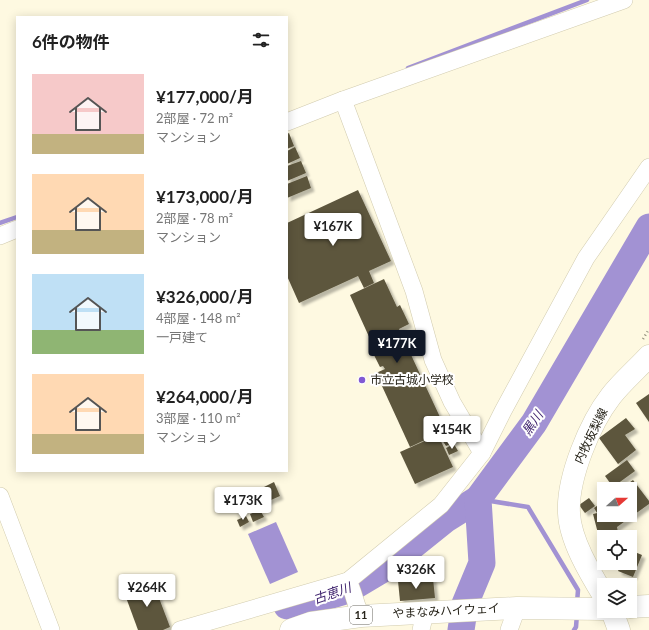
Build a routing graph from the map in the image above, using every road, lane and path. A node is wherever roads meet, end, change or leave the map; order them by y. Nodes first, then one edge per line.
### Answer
1 (624, 0) edge
2 (343, 100) junction
3 (288, 122) edge
4 (649, 167) edge
5 (16, 230) edge
6 (0, 236) edge
7 (649, 356) edge
8 (482, 453) junction
9 (0, 496) edge
10 (597, 590) edge
11 (355, 598) junction
12 (597, 606) edge
13 (649, 606) edge
14 (637, 607) edge
15 (511, 608) junction
16 (426, 618) edge
17 (612, 618) edge
18 (51, 630) edge
19 (180, 630) edge
20 (291, 630) edge
21 (508, 630) edge
22 (619, 630) edge

1 - 2 street
2 - 3 street
2 - 8 street
4 - 8 street
5 - 6 street
7 - 10 main road, 内牧坂梨線
8 - 11 street
9 - 18 street
11 - 16 main road, やまなみハイウェイ / 11
11 - 19 street
11 - 20 main road, やまなみハイウェイ / 11
12 - 15 main road, やまなみハイウェイ / 11
13 - 14 main road
15 - 16 main road, やまなみハイウェイ / 11
15 - 21 street
17 - 22 main road, 内牧坂梨線

